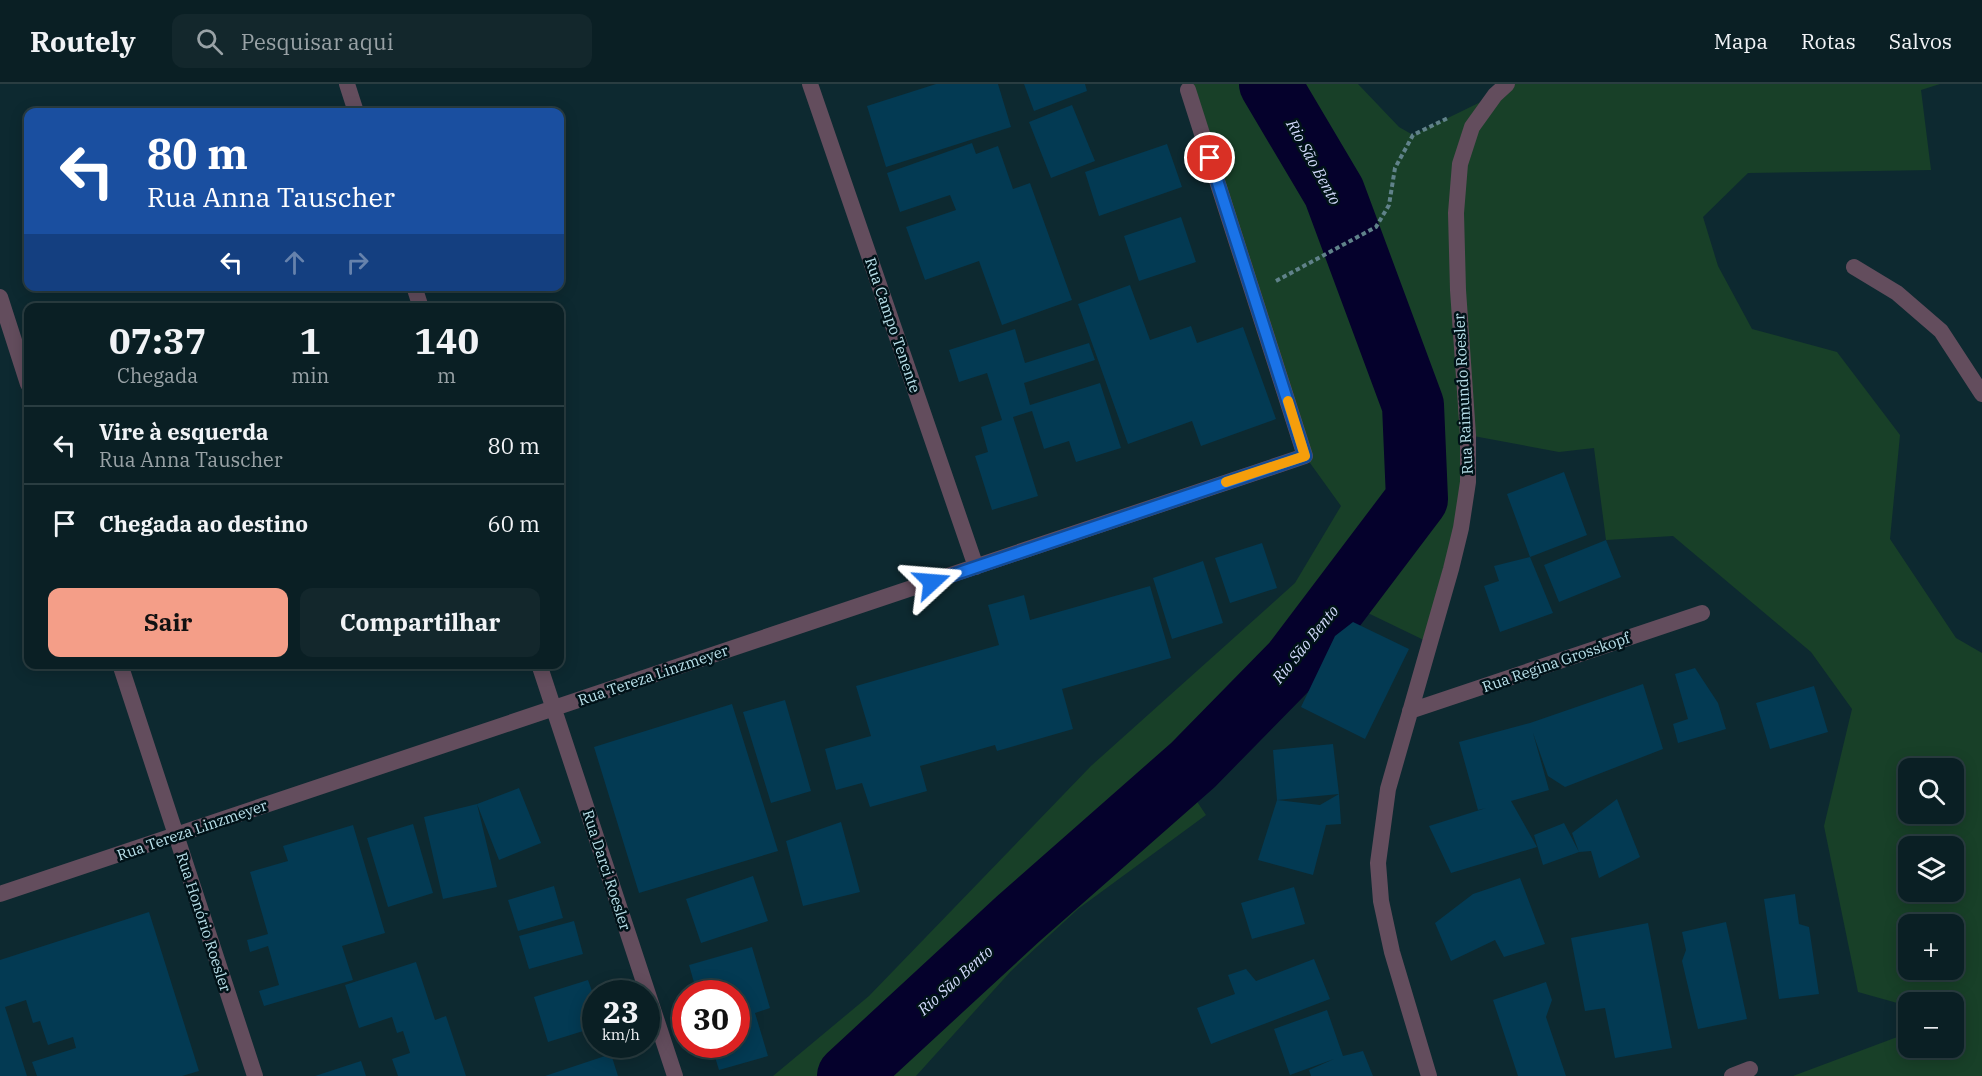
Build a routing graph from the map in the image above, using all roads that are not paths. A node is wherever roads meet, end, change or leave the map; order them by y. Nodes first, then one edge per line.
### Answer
1 (347, 84) edge
2 (810, 84) edge
3 (1507, 84) edge
4 (1188, 90) dead end
5 (355, 108) edge
6 (1854, 267) dead end
7 (0, 297) edge
8 (24, 372) edge
9 (1982, 394) edge
10 (976, 567) junction
11 (1702, 613) dead end
12 (122, 669) edge
13 (541, 669) edge
14 (553, 708) junction
15 (1410, 711) junction
16 (176, 835) junction
17 (0, 894) edge
18 (1750, 1069) dead end
19 (255, 1076) edge
20 (675, 1076) edge
21 (1429, 1076) edge
22 (1732, 1076) edge

1 - 5 street
2 - 10 street, Rua Campo Tenente
3 - 15 street, Rua Raimundo Roesler
4 - 10 street, Rua Tereza Linzmeyer
6 - 9 street
7 - 8 street
10 - 14 street, Rua Tereza Linzmeyer
11 - 15 street, Rua Regina Grosskopf
12 - 16 street, Rua Honório Roesler
13 - 14 street, Rua Darci Roesler
14 - 16 street, Rua Tereza Linzmeyer
14 - 20 street, Rua Darci Roesler
15 - 21 street, Rua Raimundo Roesler
16 - 17 street, Rua Tereza Linzmeyer
16 - 19 street, Rua Honório Roesler
18 - 22 street

